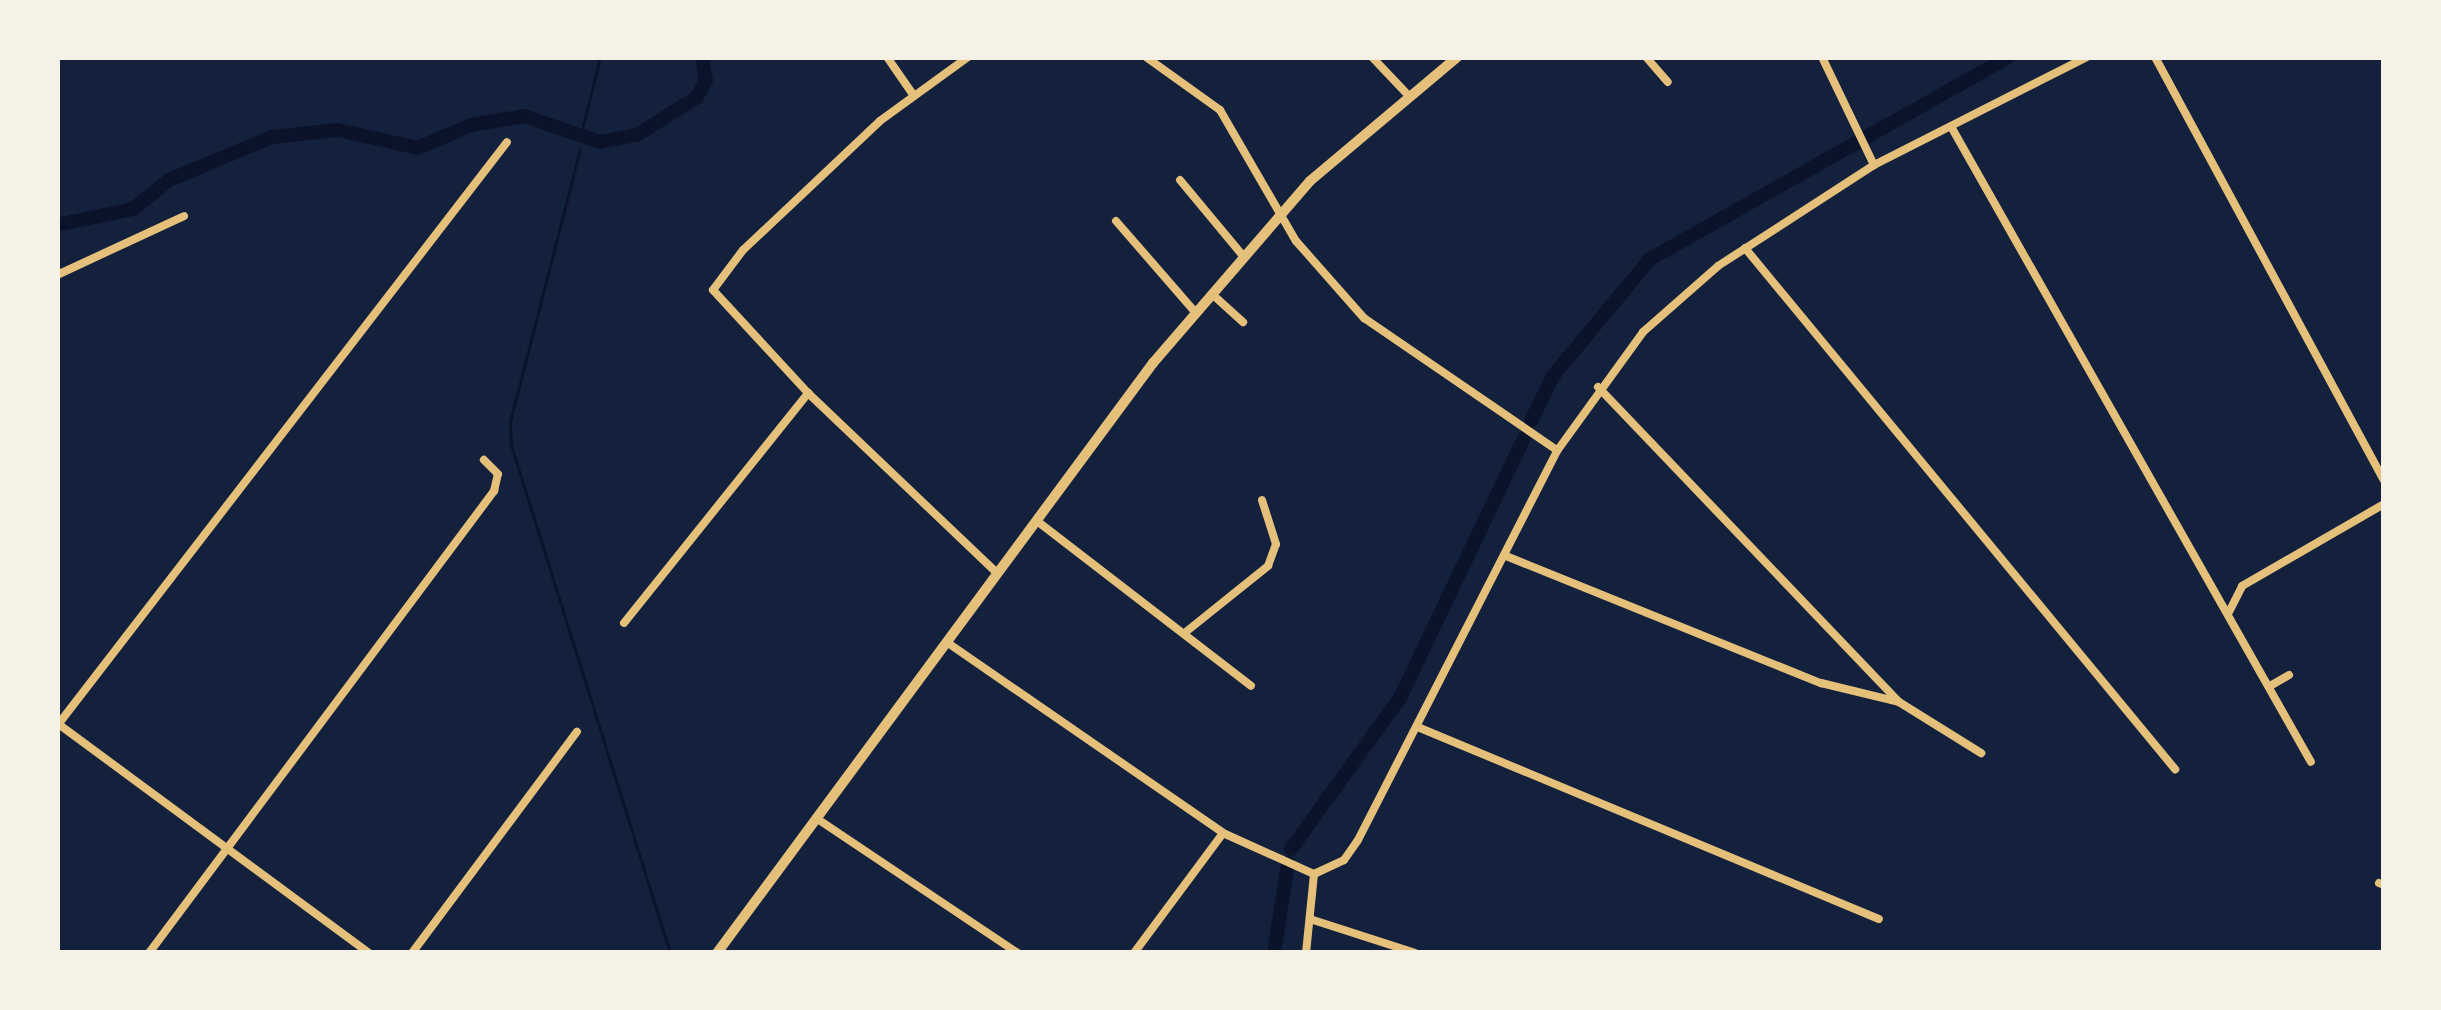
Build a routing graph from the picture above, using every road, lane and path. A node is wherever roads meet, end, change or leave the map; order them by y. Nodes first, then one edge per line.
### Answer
1 (887, 57) edge
2 (968, 57) edge
3 (1146, 57) edge
4 (1372, 57) edge
5 (1456, 57) edge
6 (1646, 57) edge
7 (1822, 57) edge
8 (2086, 57) edge
9 (2155, 57) edge
10 (1668, 82) dead end
11 (1408, 94) junction
12 (914, 96) junction
13 (1953, 130) junction
14 (507, 142) dead end
15 (1874, 165) junction
16 (1180, 180) dead end
17 (1280, 214) junction
18 (184, 216) dead end
19 (1116, 220) dead end
20 (1744, 248) junction
21 (1243, 256) junction
22 (57, 274) edge
23 (1212, 294) junction
24 (1196, 313) junction
25 (1243, 322) dead end
26 (1598, 387) junction
27 (808, 393) junction
28 (1557, 451) junction
29 (484, 460) dead end
30 (2384, 480) edge
31 (1262, 500) dead end
32 (2384, 504) edge
33 (1036, 521) junction
34 (1506, 556) junction
35 (997, 574) junction
36 (2229, 612) junction
37 (624, 623) dead end
38 (1187, 631) junction
39 (948, 643) junction
40 (2289, 675) dead end
41 (1251, 686) dead end
42 (2270, 686) junction
43 (1899, 702) junction
44 (58, 724) edge
45 (1420, 728) junction
46 (577, 732) dead end
47 (1981, 753) dead end
48 (2312, 762) dead end
49 (2175, 769) dead end
50 (816, 818) junction
51 (1223, 833) junction
52 (228, 847) junction
53 (1314, 874) junction
54 (1310, 919) junction
55 (1879, 919) dead end
56 (149, 953) edge
57 (369, 953) edge
58 (412, 953) edge
59 (717, 953) edge
60 (1018, 953) edge
61 (1134, 953) edge
62 (1306, 953) edge
63 (1415, 953) edge

1 - 12 street
2 - 12 street
3 - 17 street
4 - 11 street
5 - 11 main road
6 - 10 street
7 - 15 street
8 - 13 street
9 - 30 street
11 - 17 main road
12 - 27 street
13 - 15 street
13 - 36 street
14 - 44 street
15 - 20 street
16 - 21 street
17 - 21 main road
17 - 28 street
18 - 22 street
19 - 24 street
20 - 26 street
20 - 49 street
21 - 23 main road
23 - 24 main road
23 - 25 street
24 - 33 main road
26 - 28 street
26 - 43 street
27 - 35 street
27 - 37 street
28 - 34 street
29 - 52 street
31 - 38 street
32 - 36 street
33 - 35 main road
33 - 38 street
34 - 43 street
34 - 45 street
35 - 39 main road
36 - 42 street
38 - 41 street
39 - 50 main road
39 - 51 street
40 - 42 street
42 - 48 street
43 - 47 street
44 - 52 street
45 - 53 street
45 - 55 street
46 - 58 street
50 - 59 main road
50 - 60 street
51 - 53 street
51 - 61 street
52 - 56 street
52 - 57 street
53 - 54 street
54 - 62 street
54 - 63 street

